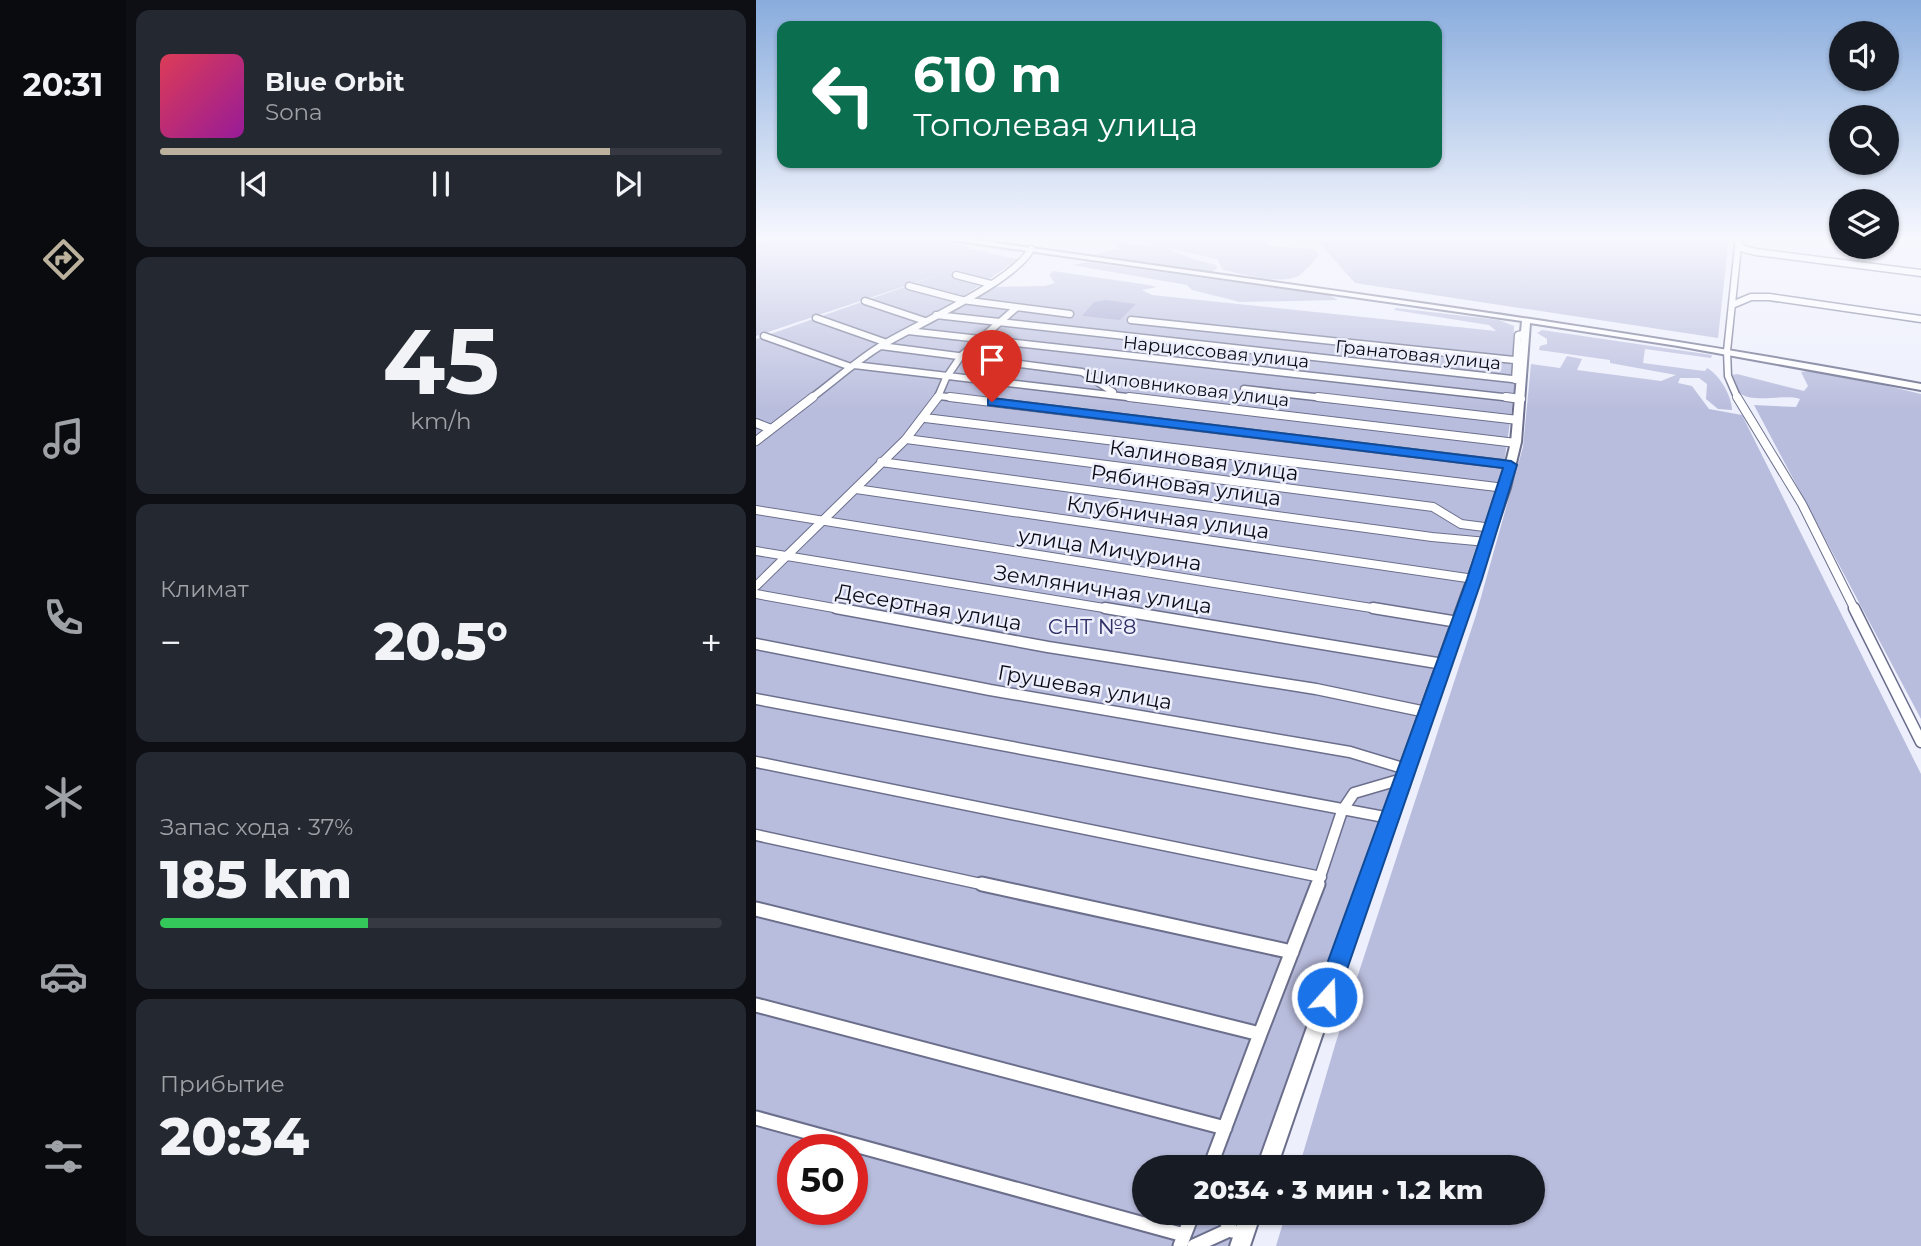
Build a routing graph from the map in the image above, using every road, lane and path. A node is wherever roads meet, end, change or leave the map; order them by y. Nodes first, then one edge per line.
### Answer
1 (944, 295) edge
2 (971, 295) edge
3 (1323, 295) edge
4 (1733, 295) edge
5 (962, 300) junction
6 (865, 301) dead end
7 (1732, 305) junction
8 (1016, 308) junction
9 (1070, 314) dead end
10 (936, 315) junction
11 (816, 318) dead end
12 (1921, 319) edge
13 (1131, 320) dead end
14 (925, 321) junction
15 (997, 323) junction
16 (1524, 327) junction
17 (908, 331) junction
18 (764, 336) dead end
19 (977, 339) junction
20 (884, 344) junction
21 (1727, 351) junction
22 (960, 358) junction
23 (1514, 360) junction
24 (853, 366) junction
25 (946, 376) junction
26 (1518, 380) junction
27 (1921, 387) edge
28 (1244, 389) dead end
29 (1118, 395) junction
30 (939, 396) junction
31 (1521, 400) junction
32 (925, 418) junction
33 (1518, 420) junction
34 (756, 423) edge
35 (771, 429) junction
36 (906, 439) junction
37 (756, 441) edge
38 (1516, 443) junction
39 (881, 462) junction
40 (1511, 465) junction
41 (1505, 488) junction
42 (856, 489) junction
43 (756, 510) edge
44 (822, 521) junction
45 (1489, 535) junction
46 (756, 551) edge
47 (785, 556) junction
48 (1474, 579) junction
49 (756, 586) edge
50 (756, 594) edge
51 (1458, 622) junction
52 (756, 644) edge
53 (1443, 664) junction
54 (756, 699) edge
55 (1426, 712) junction
56 (1921, 742) edge
57 (756, 762) edge
58 (1404, 774) junction
59 (1342, 811) junction
60 (1390, 818) junction
61 (756, 835) edge
62 (1321, 877) junction
63 (756, 909) edge
64 (1292, 953) junction
65 (756, 1005) edge
66 (1260, 1034) junction
67 (756, 1118) edge
68 (1225, 1128) junction
69 (1215, 1155) edge
70 (1271, 1155) edge
71 (1238, 1237) edge
72 (1186, 1242) edge

1 - 5 street
2 - 5 street
3 - 16 main road
4 - 7 street
5 - 8 street
5 - 10 street
6 - 14 street
7 - 12 street
7 - 21 street
8 - 9 street
8 - 15 street
10 - 14 street
10 - 15 street, Гранатовая улица
11 - 20 street
13 - 23 street
14 - 17 street
15 - 19 street
15 - 26 street, Гранатовая улица
16 - 21 main road
16 - 23 street
16 - 26 main road
17 - 19 street, Нарциссовая улица
17 - 20 street
18 - 24 street, Шиповниковая улица
19 - 22 street
19 - 31 street, Нарциссовая улица
20 - 22 street
20 - 24 street
21 - 27 main road
21 - 56 street
22 - 25 street
22 - 29 street
23 - 26 street
24 - 25 street, Шиповниковая улица
24 - 35 street
25 - 29 street, Шиповниковая улица
25 - 30 street
26 - 31 main road
28 - 33 street
29 - 38 street, Шиповниковая улица
30 - 32 street
30 - 40 street
31 - 33 main road
32 - 36 street
32 - 41 street
33 - 38 main road
34 - 35 street
35 - 37 street
36 - 39 street
36 - 45 street, Калиновая улица
38 - 40 main road
39 - 42 street
39 - 45 street, Рябиновая улица
40 - 41 main road
41 - 45 main road
42 - 44 street
42 - 48 street, Клубничная улица
43 - 44 street, улица Мичурина
44 - 47 street
44 - 51 street, улица Мичурина
45 - 48 main road
46 - 47 street, Земляничная улица
47 - 49 street
47 - 53 street, Земляничная улица
48 - 51 main road
50 - 55 street, Десертная улица
51 - 53 main road
52 - 58 street, Грушевая улица
53 - 55 main road
54 - 59 street
55 - 58 main road
57 - 62 street
58 - 59 street
58 - 60 main road
59 - 60 street
59 - 62 street
60 - 70 main road
61 - 64 street
62 - 64 street
63 - 66 street
64 - 66 street
65 - 68 street
66 - 68 street
67 - 72 street
68 - 69 street
71 - 72 street

